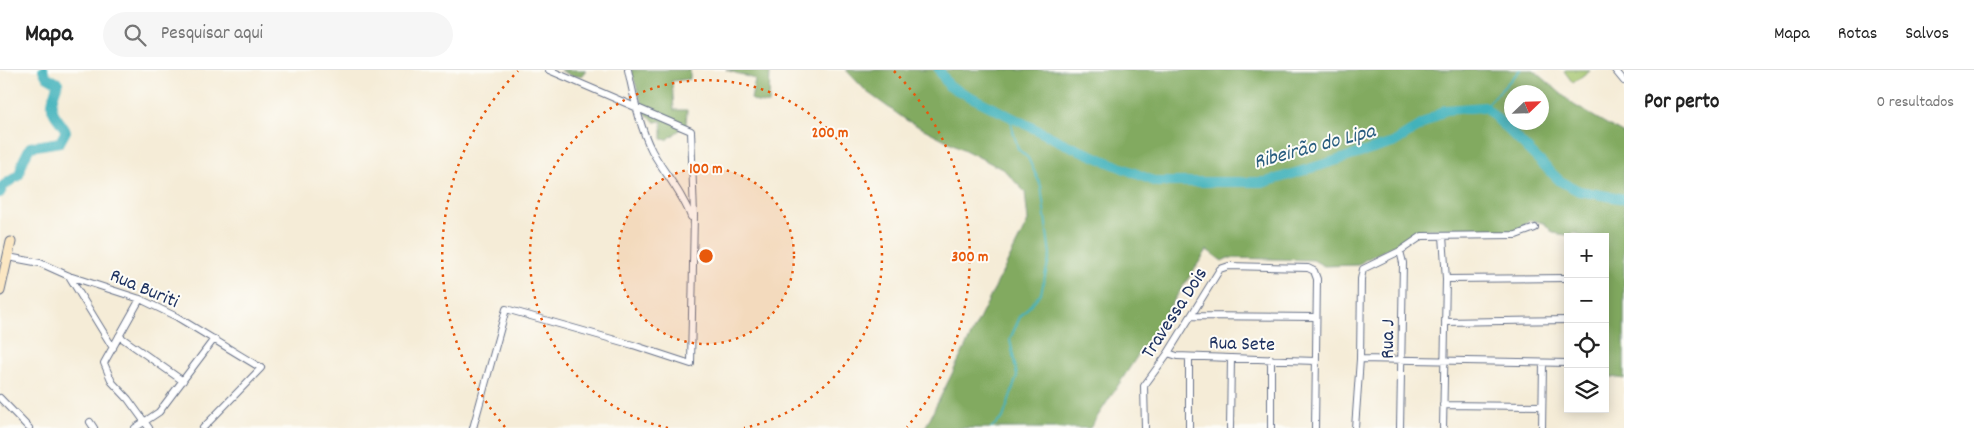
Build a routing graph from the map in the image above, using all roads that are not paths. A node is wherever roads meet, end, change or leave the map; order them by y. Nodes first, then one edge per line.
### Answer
1 (549, 70) edge
2 (628, 70) edge
3 (1615, 70) edge
4 (1624, 80) edge
5 (636, 107) junction
6 (693, 222) junction
7 (1535, 228) dead end
8 (1443, 236) junction
9 (11, 242) dead end
10 (1400, 252) junction
11 (8, 257) junction
12 (69, 276) junction
13 (1564, 278) edge
14 (1446, 279) junction
15 (0, 291) edge
16 (140, 299) junction
17 (1191, 316) junction
18 (1316, 317) junction
19 (1564, 320) edge
20 (1445, 322) junction
21 (119, 336) junction
22 (214, 339) junction
23 (113, 348) junction
24 (1168, 353) junction
25 (1189, 356) junction
26 (1231, 358) junction
27 (1271, 359) junction
28 (1360, 359) junction
29 (1402, 360) junction
30 (1316, 361) junction
31 (1444, 362) junction
32 (1564, 363) edge
33 (1543, 364) junction
34 (183, 381) junction
35 (0, 398) edge
36 (1443, 406) junction
37 (1542, 406) junction
38 (147, 425) edge
39 (29, 428) edge
40 (135, 428) edge
41 (203, 428) edge
42 (473, 428) edge
43 (1145, 428) edge
44 (1189, 428) edge
45 (1230, 428) edge
46 (1271, 428) edge
47 (1314, 428) edge
48 (1355, 428) edge
49 (1400, 428) edge
50 (1443, 428) edge
51 (1542, 428) edge

1 - 5 street
2 - 5 street
3 - 4 street
5 - 6 street
5 - 6 street
6 - 42 street
7 - 8 street
8 - 10 street
8 - 14 street
9 - 11 street
10 - 28 street
10 - 29 street, Rua J
11 - 12 street, Rua Buriti
11 - 15 street
12 - 16 street, Rua Buriti
12 - 23 street
13 - 14 street
14 - 20 street
16 - 21 street
16 - 22 street, Rua Buriti
17 - 18 street
17 - 18 street, Travessa Dois
17 - 24 street, Travessa Dois
18 - 30 street
19 - 20 street
20 - 31 street
21 - 23 street
21 - 34 street
22 - 34 street
22 - 41 street, Rua Buriti
23 - 38 street
24 - 25 street, Rua Sete
24 - 43 street, Travessa Dois
25 - 26 street, Rua Sete
25 - 44 street
26 - 27 street, Rua Sete
26 - 45 street
27 - 30 street, Rua Sete
27 - 46 street
28 - 29 street
28 - 48 street
29 - 31 street
29 - 49 street, Rua J
30 - 47 street
31 - 33 street
31 - 36 street
32 - 33 street
33 - 37 street
34 - 38 street
35 - 39 street
36 - 37 street
36 - 50 street
37 - 51 street
38 - 40 street

